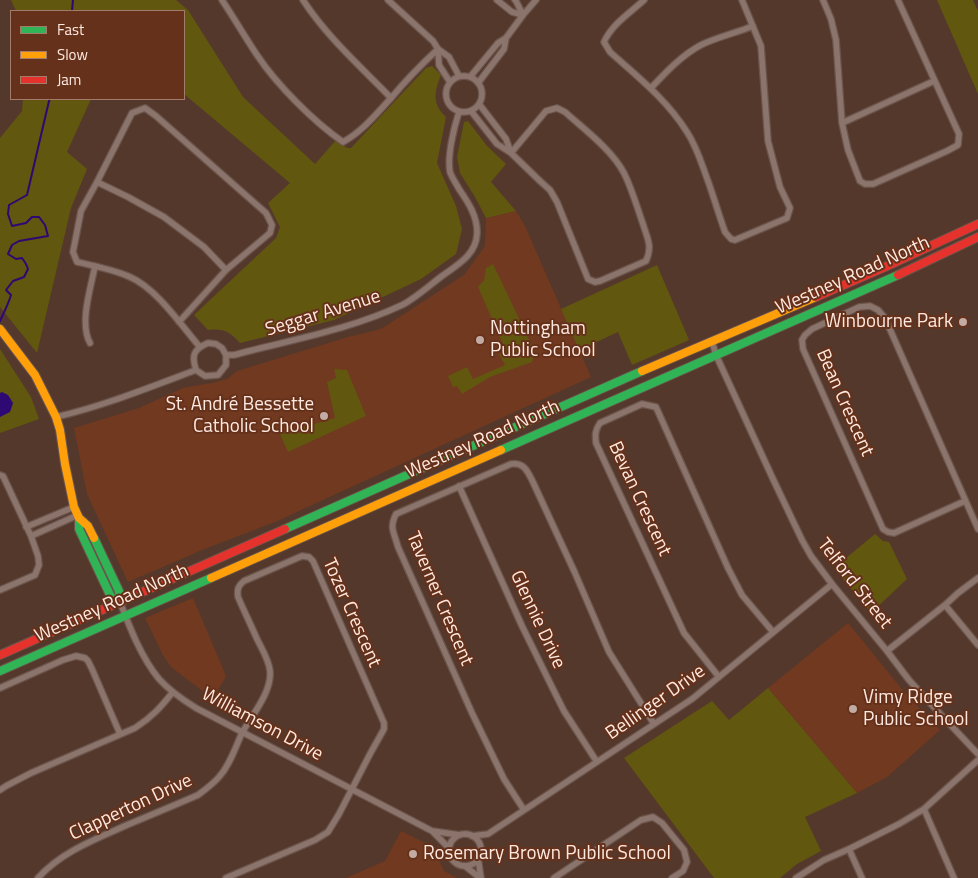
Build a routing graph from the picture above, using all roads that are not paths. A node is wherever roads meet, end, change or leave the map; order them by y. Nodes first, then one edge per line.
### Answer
1 (222, 0) edge
2 (303, 0) edge
3 (388, 0) edge
4 (497, 0) edge
5 (514, 0) edge
6 (536, 0) edge
7 (644, 0) edge
8 (742, 0) edge
9 (823, 0) edge
10 (898, 0) edge
11 (523, 15) junction
12 (753, 26) junction
13 (506, 38) junction
14 (438, 49) junction
15 (459, 76) junction
16 (470, 77) junction
17 (934, 81) junction
18 (450, 82) junction
19 (478, 82) junction
20 (651, 88) junction
21 (391, 98) junction
22 (479, 104) junction
23 (471, 111) junction
24 (459, 112) junction
25 (842, 123) junction
26 (511, 154) junction
27 (97, 182) junction
28 (978, 224) edge
29 (978, 237) edge
30 (95, 266) junction
31 (226, 270) junction
32 (178, 322) junction
33 (0, 329) edge
34 (712, 341) junction
35 (90, 342) dead end
36 (199, 346) junction
37 (226, 355) junction
38 (716, 355) junction
39 (196, 370) junction
40 (56, 418) junction
41 (0, 475) edge
42 (459, 486) junction
43 (965, 501) junction
44 (77, 513) junction
45 (26, 527) junction
46 (978, 529) edge
47 (31, 536) junction
48 (978, 578) edge
49 (832, 584) junction
50 (0, 590) edge
51 (120, 602) junction
52 (945, 605) junction
53 (125, 616) junction
54 (774, 632) junction
55 (978, 645) edge
56 (887, 651) junction
57 (0, 655) edge
58 (0, 671) edge
59 (719, 677) junction
60 (0, 688) edge
61 (173, 692) junction
62 (654, 724) junction
63 (243, 732) junction
64 (120, 734) junction
65 (978, 754) edge
66 (978, 760) edge
67 (597, 762) junction
68 (352, 789) junction
69 (0, 790) edge
70 (924, 809) junction
71 (524, 810) junction
72 (432, 831) junction
73 (488, 834) junction
74 (460, 835) junction
75 (472, 836) junction
76 (449, 848) junction
77 (481, 849) junction
78 (850, 849) junction
79 (478, 858) junction
80 (465, 866) junction
81 (38, 878) edge
82 (226, 878) edge
83 (480, 878) edge
84 (554, 878) edge
85 (672, 878) edge
86 (796, 878) edge
87 (862, 878) edge
88 (954, 878) edge

1 - 21 street
2 - 21 street
3 - 14 street
4 - 11 street
5 - 11 street
6 - 11 street
7 - 20 street
8 - 12 street
9 - 25 street
10 - 17 street
11 - 13 street
12 - 20 street
12 - 20 street
13 - 16 street
13 - 19 street
14 - 15 street
14 - 18 street
14 - 21 street
15 - 16 street
15 - 18 street
16 - 19 street
17 - 25 street
17 - 25 street
18 - 24 street
19 - 22 street
22 - 23 street
22 - 26 street
23 - 24 street
23 - 26 street
24 - 37 street, Seggar Avenue
26 - 26 street
27 - 30 street
27 - 31 street
27 - 31 street
28 - 34 main road, Westney Road North
29 - 38 main road, Westney Road North
30 - 32 street
30 - 35 street
31 - 32 street
32 - 36 street
33 - 40 main road
34 - 38 street, Telford Street
34 - 51 main road, Westney Road North
36 - 37 street
36 - 39 street
37 - 39 street
38 - 49 street, Telford Street
38 - 53 main road, Westney Road North
39 - 40 street
40 - 44 main road
41 - 45 street
42 - 62 street, Taverner Crescent
42 - 67 street, Glennie Drive
42 - 71 street, Taverner Crescent
43 - 43 street, Bean Crescent
43 - 46 street, Bean Crescent
44 - 45 street
44 - 47 street
44 - 51 main road
45 - 47 street
47 - 50 street
48 - 52 street
49 - 54 street, Bellinger Drive
49 - 56 street, Telford Street
51 - 53 street, Williamson Drive
51 - 57 main road, Westney Road North
52 - 55 street
52 - 56 street
53 - 58 main road, Westney Road North
53 - 61 street, Williamson Drive
54 - 59 street, Bellinger Drive
54 - 59 street, Bevan Crescent
56 - 65 street, Telford Street
59 - 62 street, Bellinger Drive
60 - 64 street
61 - 63 street, Williamson Drive
61 - 64 street
62 - 67 street, Bellinger Drive
63 - 68 street, Williamson Drive
63 - 68 street, Tozer Crescent
63 - 81 street, Clapperton Drive
64 - 69 street
66 - 70 street
67 - 71 street, Bellinger Drive
68 - 72 street, Williamson Drive
68 - 82 street
70 - 78 street
70 - 88 street
71 - 73 street, Bellinger Drive
72 - 74 street, Williamson Drive
72 - 76 street, Williamson Drive
73 - 75 street, Bellinger Drive
73 - 77 street
74 - 75 street
74 - 76 street
75 - 77 street
76 - 80 street
77 - 79 street
78 - 86 street
78 - 87 street
79 - 80 street
79 - 83 street
80 - 83 street
84 - 85 street

